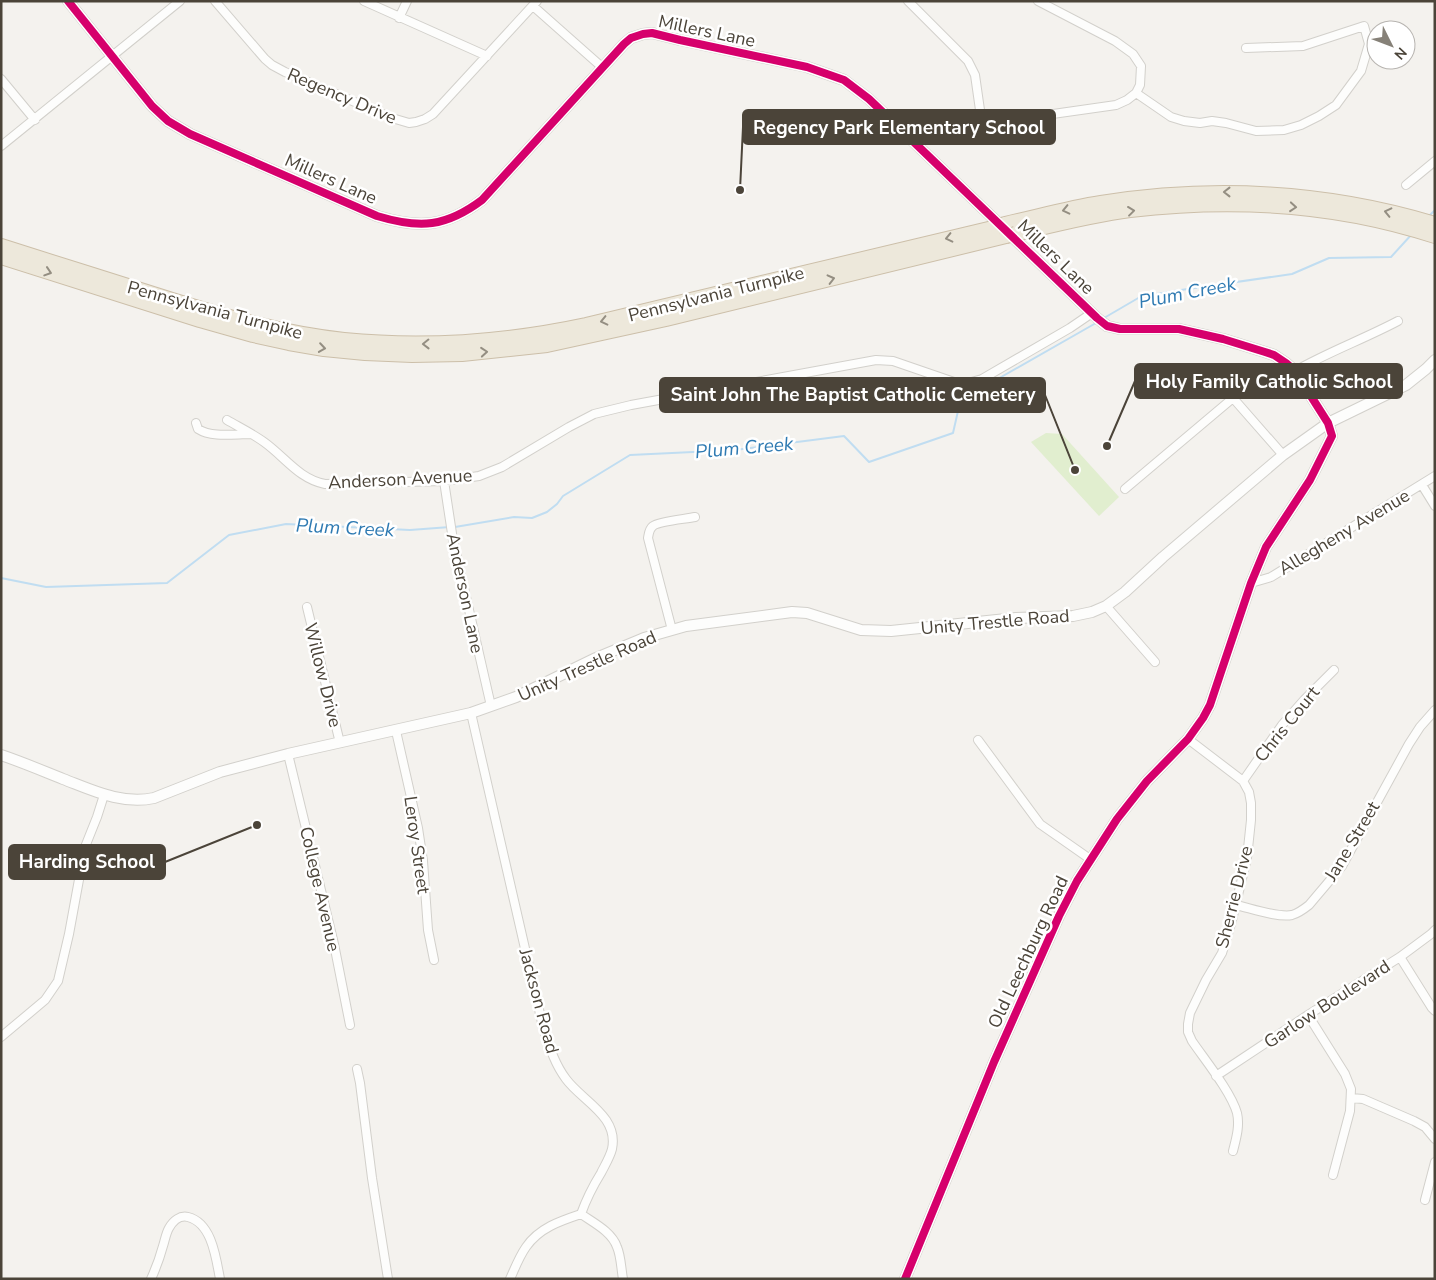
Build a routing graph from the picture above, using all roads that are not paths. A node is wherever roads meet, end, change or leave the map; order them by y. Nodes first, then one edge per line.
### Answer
1 (68, 1) edge
2 (180, 1) edge
3 (215, 1) edge
4 (364, 1) edge
5 (407, 1) edge
6 (908, 1) edge
7 (1038, 1) edge
8 (535, 4) edge
9 (399, 18) junction
10 (1246, 48) dead end
11 (487, 56) junction
12 (113, 57) junction
13 (603, 68) junction
14 (1, 79) edge
15 (1136, 92) junction
16 (35, 120) junction
17 (982, 124) junction
18 (910, 140) junction
19 (1, 146) edge
20 (1435, 161) edge
21 (1406, 185) dead end
22 (1435, 224) edge
23 (1006, 230) junction
24 (1435, 236) edge
25 (1, 246) edge
26 (1, 257) edge
27 (1098, 318) junction
28 (1398, 321) dead end
29 (1435, 360) edge
30 (1295, 371) junction
31 (227, 420) dead end
32 (196, 423) dead end
33 (1328, 423) junction
34 (251, 434) junction
35 (1283, 455) junction
36 (1435, 476) edge
37 (444, 480) junction
38 (1422, 484) junction
39 (1125, 489) dead end
40 (1435, 506) edge
41 (695, 517) dead end
42 (1251, 583) junction
43 (1106, 606) junction
44 (307, 607) dead end
45 (672, 630) junction
46 (1155, 662) dead end
47 (1334, 670) dead end
48 (491, 706) junction
49 (1435, 710) edge
50 (471, 713) junction
51 (396, 731) junction
52 (1188, 739) junction
53 (978, 740) dead end
54 (340, 743) junction
55 (288, 754) junction
56 (1, 755) edge
57 (1243, 781) junction
58 (104, 795) junction
59 (1090, 859) junction
60 (1236, 904) junction
61 (1435, 930) edge
62 (1400, 957) junction
63 (434, 960) dead end
64 (1435, 1011) edge
65 (1308, 1015) junction
66 (350, 1025) dead end
67 (1, 1037) edge
68 (357, 1069) dead end
69 (1216, 1076) junction
70 (1351, 1098) junction
71 (1435, 1139) edge
72 (1233, 1151) dead end
73 (1435, 1162) edge
74 (1333, 1175) dead end
75 (1425, 1200) dead end
76 (581, 1214) junction
77 (151, 1279) edge
78 (220, 1279) edge
79 (388, 1279) edge
80 (510, 1279) edge
81 (623, 1279) edge
82 (904, 1279) edge

1 - 12 street, Millers Lane
2 - 12 street
3 - 11 street, Regency Drive
4 - 9 street
5 - 9 street
6 - 17 street
7 - 15 street
8 - 11 street, Regency Drive
8 - 13 street
9 - 11 street
10 - 15 street
12 - 13 street, Millers Lane
12 - 16 street
13 - 18 street, Millers Lane
14 - 16 street
15 - 17 street
16 - 19 street
17 - 18 street
18 - 27 street, Millers Lane
20 - 21 street
22 -> 23 highway, Pennsylvania Turnpike
23 -> 24 highway, Pennsylvania Turnpike
23 -> 25 highway, Pennsylvania Turnpike
26 -> 23 highway, Pennsylvania Turnpike
27 - 30 street
27 - 37 street, Anderson Avenue
28 - 30 street
29 - 33 street, Unity Trestle Road
30 - 33 street
31 - 34 street, Anderson Avenue
32 - 34 street
33 - 35 street, Unity Trestle Road
33 - 42 street, Old Leechburg Road
34 - 37 street, Anderson Avenue
35 - 39 street
35 - 43 street, Unity Trestle Road
36 - 38 street, Allegheny Avenue
37 - 48 street, Anderson Lane
38 - 40 street
38 - 42 street, Allegheny Avenue
41 - 45 street
42 - 52 street, Old Leechburg Road
43 - 45 street, Unity Trestle Road
43 - 46 street
44 - 54 street, Willow Drive
45 - 48 street, Unity Trestle Road
47 - 57 street, Chris Court
48 - 50 street, Unity Trestle Road
49 - 60 street, Jane Street
50 - 51 street, Unity Trestle Road
50 - 76 street, Jackson Road
51 - 54 street, Unity Trestle Road
51 - 63 street, Leroy Street
52 - 57 street
52 - 59 street, Old Leechburg Road
53 - 59 street
54 - 55 street, Unity Trestle Road
55 - 58 street, Unity Trestle Road
55 - 66 street, College Avenue
56 - 58 street, Unity Trestle Road
57 - 60 street, Sherrie Drive
58 - 67 street
59 - 82 street, Old Leechburg Road
60 - 69 street, Sherrie Drive
61 - 62 street, Garlow Boulevard
62 - 64 street
62 - 65 street, Garlow Boulevard
65 - 69 street, Garlow Boulevard
65 - 70 street
68 - 79 street
69 - 72 street, Sherrie Drive
70 - 71 street
70 - 74 street
73 - 75 street
76 - 80 street
76 - 81 street
77 - 78 street

